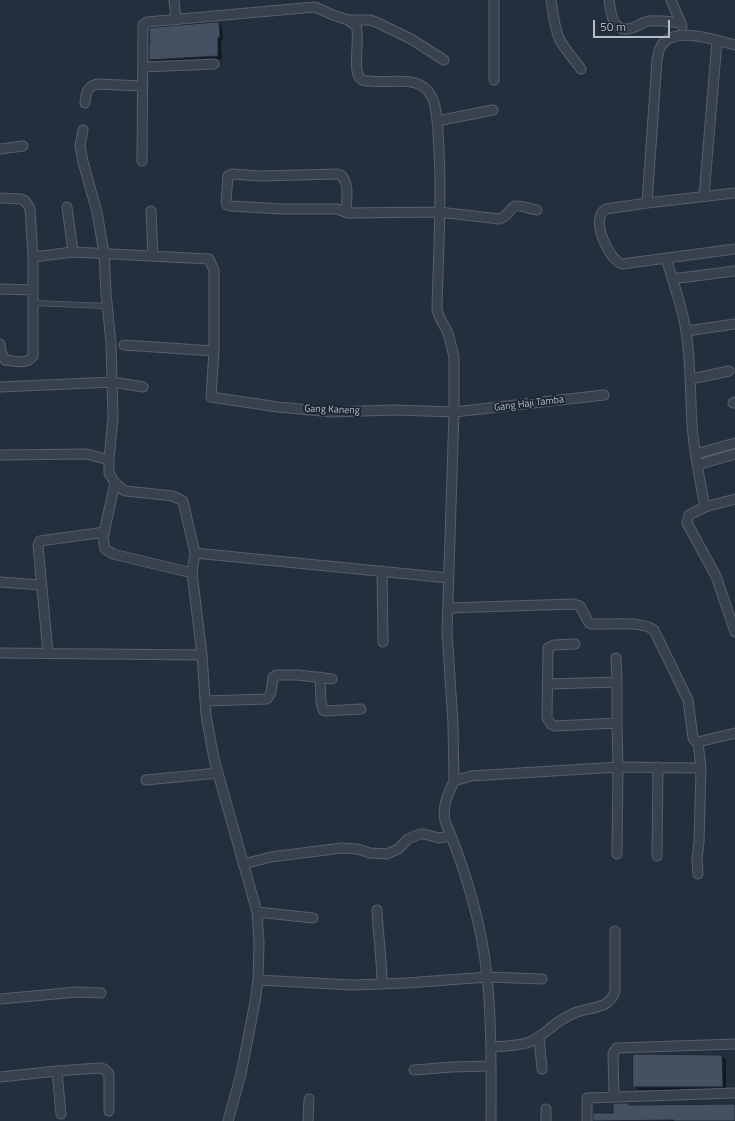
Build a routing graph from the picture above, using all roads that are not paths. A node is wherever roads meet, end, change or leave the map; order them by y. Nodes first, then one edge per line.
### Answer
1 (174, 0) edge
2 (494, 0) edge
3 (551, 0) edge
4 (609, 0) edge
5 (671, 0) edge
6 (315, 3) edge
7 (176, 20) junction
8 (348, 20) junction
9 (680, 23) junction
10 (686, 34) junction
11 (717, 40) junction
12 (735, 45) edge
13 (444, 60) dead end
14 (214, 64) dead end
15 (143, 67) junction
16 (581, 69) dead end
17 (494, 80) dead end
18 (143, 86) junction
19 (85, 103) dead end
20 (493, 110) dead end
21 (437, 120) junction
22 (83, 130) dead end
23 (23, 146) dead end
24 (0, 149) edge
25 (142, 162) dead end
26 (735, 193) edge
27 (704, 196) junction
28 (0, 198) edge
29 (647, 203) junction
30 (67, 208) dead end
31 (537, 210) dead end
32 (151, 212) dead end
33 (346, 212) junction
34 (439, 212) junction
35 (735, 249) edge
36 (73, 252) junction
37 (104, 253) junction
38 (33, 256) junction
39 (152, 256) junction
40 (666, 258) junction
41 (735, 271) edge
42 (672, 279) junction
43 (0, 289) edge
44 (33, 290) junction
45 (33, 303) junction
46 (107, 306) junction
47 (735, 324) edge
48 (686, 330) junction
49 (0, 344) edge
50 (124, 345) dead end
51 (214, 352) junction
52 (729, 371) dead end
53 (691, 380) junction
54 (113, 382) junction
55 (0, 387) edge
56 (143, 387) dead end
57 (604, 395) dead end
58 (454, 412) junction
59 (735, 443) edge
60 (696, 454) junction
61 (735, 454) edge
62 (0, 455) edge
63 (109, 460) junction
64 (697, 465) junction
65 (115, 483) junction
66 (735, 499) edge
67 (701, 508) junction
68 (105, 532) junction
69 (195, 553) junction
70 (382, 570) junction
71 (192, 573) junction
72 (449, 578) junction
73 (0, 582) edge
74 (41, 585) junction
75 (448, 608) junction
76 (735, 632) edge
77 (383, 642) dead end
78 (576, 644) dead end
79 (0, 653) edge
80 (48, 653) junction
81 (202, 655) junction
82 (616, 658) dead end
83 (320, 678) junction
84 (332, 679) dead end
85 (617, 682) junction
86 (548, 684) junction
87 (205, 701) junction
88 (361, 709) dead end
89 (617, 723) junction
90 (735, 733) edge
91 (698, 742) junction
92 (618, 767) junction
93 (658, 767) junction
94 (701, 768) junction
95 (218, 773) junction
96 (146, 780) dead end
97 (454, 781) junction
98 (451, 836) junction
99 (617, 854) dead end
100 (656, 856) dead end
101 (243, 864) junction
102 (698, 874) dead end
103 (377, 910) dead end
104 (257, 912) junction
105 (313, 918) dead end
106 (615, 931) dead end
107 (488, 977) junction
108 (542, 979) dead end
109 (258, 980) junction
110 (382, 984) junction
111 (101, 993) dead end
112 (0, 999) edge
113 (539, 1038) junction
114 (735, 1044) edge
115 (491, 1047) junction
116 (491, 1066) junction
117 (542, 1069) dead end
118 (414, 1070) dead end
119 (57, 1071) junction
120 (0, 1077) edge
121 (735, 1093) edge
122 (614, 1096) junction
123 (309, 1099) dead end
124 (546, 1108) dead end
125 (109, 1112) dead end
126 (61, 1114) dead end
127 (228, 1121) edge
128 (308, 1121) edge
129 (491, 1121) edge
130 (546, 1121) edge
131 (587, 1121) edge

1 - 7 street
2 - 17 street
3 - 16 street
4 - 9 street
5 - 9 street
6 - 7 street
6 - 8 street
7 - 15 street
8 - 13 street
8 - 21 street
9 - 10 street
10 - 11 street
10 - 29 street
11 - 12 street
11 - 27 street
14 - 15 street
15 - 18 street
18 - 19 street
18 - 25 street
20 - 21 street
21 - 34 street
22 - 37 street
23 - 24 street
26 - 27 street
27 - 29 street
28 - 38 street
29 - 40 street
30 - 36 street
31 - 34 street
32 - 39 street
33 - 33 street
33 - 34 street
34 - 58 street
35 - 40 street
36 - 37 street
36 - 38 street
37 - 39 street
37 - 46 street
38 - 44 street
39 - 51 street
40 - 42 street
41 - 42 street
42 - 48 street
43 - 44 street
44 - 45 street
45 - 46 lane
45 - 49 street
46 - 54 street
47 - 48 street
48 - 53 street
50 - 51 street
51 - 58 street, Gang Kaneng
52 - 53 street
53 - 60 street
54 - 55 street
54 - 56 street
54 - 63 street
57 - 58 street, Gang Haji Tamba
58 - 72 street
59 - 60 street
60 - 64 street
61 - 64 street
62 - 63 street
63 - 65 street
64 - 67 street
65 - 68 street
65 - 69 street
66 - 67 street
67 - 76 street
68 - 71 street
68 - 74 street
69 - 70 street
69 - 71 street
70 - 72 street
70 - 77 street
71 - 81 street
72 - 75 street
73 - 74 street
74 - 80 street
75 - 91 street
75 - 97 street
78 - 86 street
79 - 80 street
80 - 81 street
81 - 87 street
82 - 85 street
83 - 84 street
83 - 87 street
83 - 88 street
85 - 86 street
85 - 89 street
86 - 89 street
87 - 95 street
89 - 92 street
90 - 91 street
91 - 94 street
92 - 93 street
92 - 97 street
92 - 99 street
93 - 94 street
93 - 100 street
94 - 102 street
95 - 96 street
95 - 101 street
97 - 98 street
98 - 101 street
98 - 107 street
101 - 104 street
103 - 110 street
104 - 105 street
104 - 109 street
106 - 113 street
107 - 108 street
107 - 110 street
107 - 115 street
109 - 110 street
109 - 127 street
111 - 112 street
113 - 115 street
113 - 117 street
114 - 122 street
115 - 116 street
116 - 118 street
116 - 129 street
119 - 120 street
119 - 125 street
119 - 126 street
121 - 122 street
122 - 131 street
123 - 128 street
124 - 130 street

